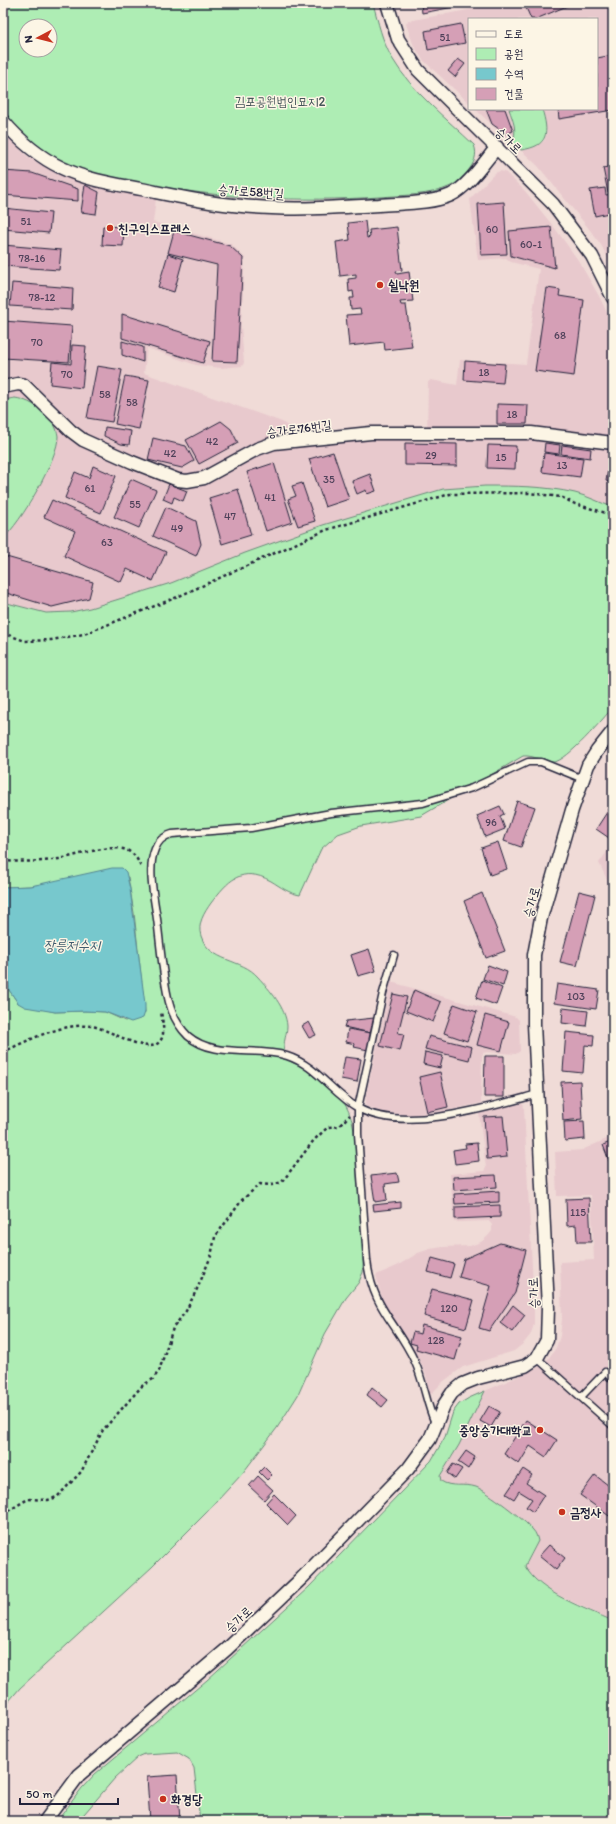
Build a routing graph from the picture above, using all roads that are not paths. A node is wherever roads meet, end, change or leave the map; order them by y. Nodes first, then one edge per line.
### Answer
1 (387, 3) edge
2 (3, 121) edge
3 (497, 147) junction
4 (613, 298) edge
5 (3, 387) edge
6 (613, 443) edge
7 (613, 731) edge
8 (583, 779) junction
9 (394, 954) dead end
10 (538, 1094) junction
11 (358, 1108) junction
12 (537, 1358) junction
13 (613, 1380) edge
14 (581, 1397) junction
15 (436, 1425) junction
16 (613, 1426) edge
17 (45, 1821) edge

1 - 3 street, 승가로
2 - 3 street, 승가로58번길
3 - 4 street, 승가로
5 - 6 street, 승가로76번길
7 - 8 street, 승가로
8 - 10 street, 승가로
8 - 11 lane
9 - 11 lane
10 - 11 lane
10 - 12 street, 승가로
11 - 15 lane
12 - 14 lane
12 - 15 street, 승가로
13 - 14 lane
14 - 16 lane
15 - 17 street, 승가로

